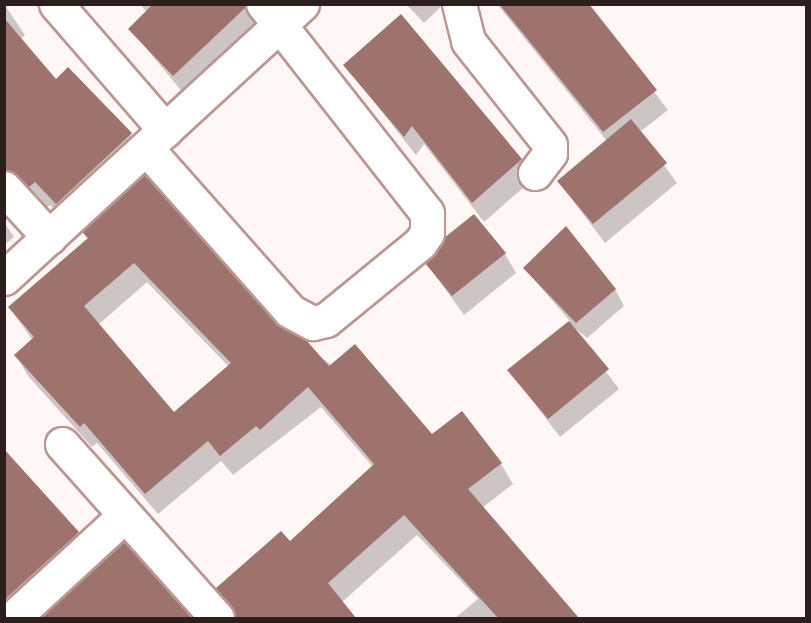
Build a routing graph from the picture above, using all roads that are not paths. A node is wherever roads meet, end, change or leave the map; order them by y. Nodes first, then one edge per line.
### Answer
1 (56, 4) edge
2 (459, 4) edge
3 (281, 11) edge
4 (155, 139) junction
5 (535, 173) dead end
6 (4, 188) edge
7 (49, 237) junction
8 (4, 278) edge
9 (62, 444) dead end
10 (125, 515) junction
11 (13, 618) edge
12 (217, 618) edge

1 - 4 street
2 - 5 street
3 - 4 street
3 - 4 street
4 - 7 street
6 - 7 street
7 - 8 street
9 - 10 street
10 - 11 street
10 - 12 street

